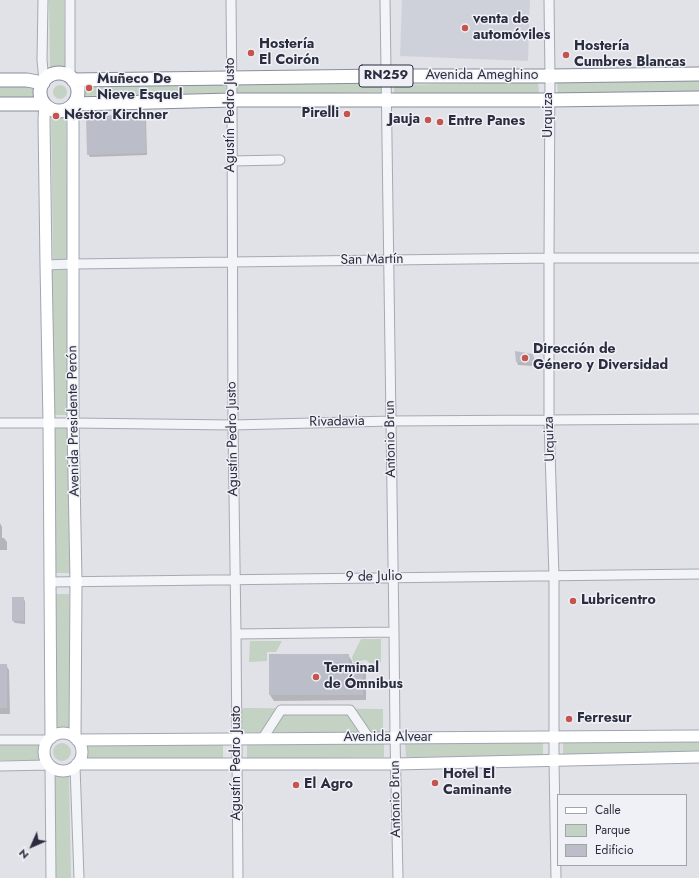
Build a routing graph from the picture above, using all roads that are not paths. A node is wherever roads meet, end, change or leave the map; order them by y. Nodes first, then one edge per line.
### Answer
1 (43, 0) edge
2 (70, 0) edge
3 (231, 0) edge
4 (386, 0) edge
5 (549, 0) edge
6 (699, 74) edge
7 (386, 76) junction
8 (550, 76) junction
9 (231, 77) junction
10 (72, 79) junction
11 (0, 80) edge
12 (43, 82) junction
13 (699, 98) edge
14 (387, 99) junction
15 (232, 100) junction
16 (549, 100) junction
17 (0, 104) edge
18 (44, 104) junction
19 (73, 104) junction
20 (280, 160) dead end
21 (232, 161) junction
22 (549, 258) junction
23 (699, 258) edge
24 (389, 260) junction
25 (232, 262) junction
26 (73, 264) junction
27 (46, 265) junction
28 (699, 420) edge
29 (391, 421) junction
30 (549, 421) junction
31 (0, 423) edge
32 (49, 423) junction
33 (74, 423) junction
34 (232, 425) junction
35 (699, 574) edge
36 (554, 576) junction
37 (394, 577) junction
38 (235, 579) junction
39 (76, 581) junction
40 (50, 582) junction
41 (394, 632) junction
42 (236, 634) junction
43 (699, 736) edge
44 (554, 737) junction
45 (263, 738) junction
46 (369, 738) junction
47 (395, 738) junction
48 (50, 739) junction
49 (76, 739) junction
50 (237, 739) junction
51 (0, 740) edge
52 (699, 757) edge
53 (554, 760) junction
54 (237, 764) junction
55 (396, 764) junction
56 (76, 765) junction
57 (0, 766) edge
58 (49, 766) junction
59 (51, 878) edge
60 (79, 878) edge
61 (238, 878) edge
62 (398, 878) edge
63 (556, 878) edge

1 - 12 street
2 - 10 street
3 - 9 street, Agustín Pedro Justo
4 - 7 street, Antonio Brun
5 - 8 street, Urquiza
6 - 8 highway, Avenida Ameghino / RN259
7 - 8 highway, Avenida Ameghino / RN259
7 - 9 highway, Avenida Ameghino / RN259
7 - 14 street, Antonio Brun
8 - 16 street, Urquiza
9 - 10 highway, Avenida Ameghino / RN259
9 - 15 street, Agustín Pedro Justo
10 - 12 highway, RN259
10 - 19 highway
11 - 12 highway, RN259
12 - 18 highway
13 - 16 highway, Avenida Ameghino / RN259
14 - 15 highway, Avenida Ameghino / RN259
14 - 16 highway, Avenida Ameghino / RN259
14 - 24 street, Antonio Brun
15 - 19 highway, Avenida Ameghino / RN259
15 - 21 street, Agustín Pedro Justo
16 - 22 street, Urquiza
17 - 18 highway, RN259
18 - 19 highway, RN259
18 - 27 main road, Avenida Presidente Perón
19 - 26 main road, Avenida Presidente Perón
20 - 21 street
21 - 25 street, Agustín Pedro Justo
22 - 23 street, San Martín
22 - 24 street, San Martín
22 - 30 street, Urquiza
24 - 25 street, San Martín
24 - 29 street, Antonio Brun
25 - 26 street, San Martín
25 - 34 street, Agustín Pedro Justo
26 - 27 street, San Martín
26 - 33 main road, Avenida Presidente Perón
27 - 32 main road, Avenida Presidente Perón
28 - 30 street, Rivadavia
29 - 30 street, Rivadavia
29 - 34 street, Rivadavia
29 - 37 street, Antonio Brun
30 - 36 street, Urquiza
31 - 32 street, Rivadavia
32 - 33 street, Rivadavia
32 - 40 main road, Avenida Presidente Perón
33 - 34 street, Rivadavia
33 - 39 main road, Avenida Presidente Perón
34 - 38 street, Agustín Pedro Justo
35 - 36 street, 9 de Julio
36 - 37 street, 9 de Julio
36 - 44 street, Urquiza
37 - 38 street, 9 de Julio
37 - 41 street, Antonio Brun
38 - 39 street, 9 de Julio
38 - 42 street, Agustín Pedro Justo
39 - 40 street, 9 de Julio
39 - 49 main road, Avenida Presidente Perón
40 - 48 main road, Avenida Presidente Perón
41 - 42 street
41 - 47 street, Antonio Brun
42 - 50 street, Agustín Pedro Justo
43 - 44 main road, Avenida Alvear
44 - 47 main road, Avenida Alvear
44 - 53 street, Urquiza
45 - 46 main road, Avenida Alvear
45 - 46 street
45 - 50 main road, Avenida Alvear
46 - 47 main road, Avenida Alvear
47 - 55 street, Antonio Brun
48 - 49 main road
48 - 51 street
48 - 58 main road
49 - 50 main road, Avenida Alvear
49 - 56 main road
50 - 54 street, Agustín Pedro Justo
52 - 53 main road, Avenida Alvear
53 - 55 main road, Avenida Alvear
53 - 63 street, Urquiza
54 - 55 main road, Avenida Alvear
54 - 56 main road, Avenida Alvear
54 - 61 street, Agustín Pedro Justo
55 - 62 street, Antonio Brun
56 - 58 main road
56 - 60 street
57 - 58 street
58 - 59 street

